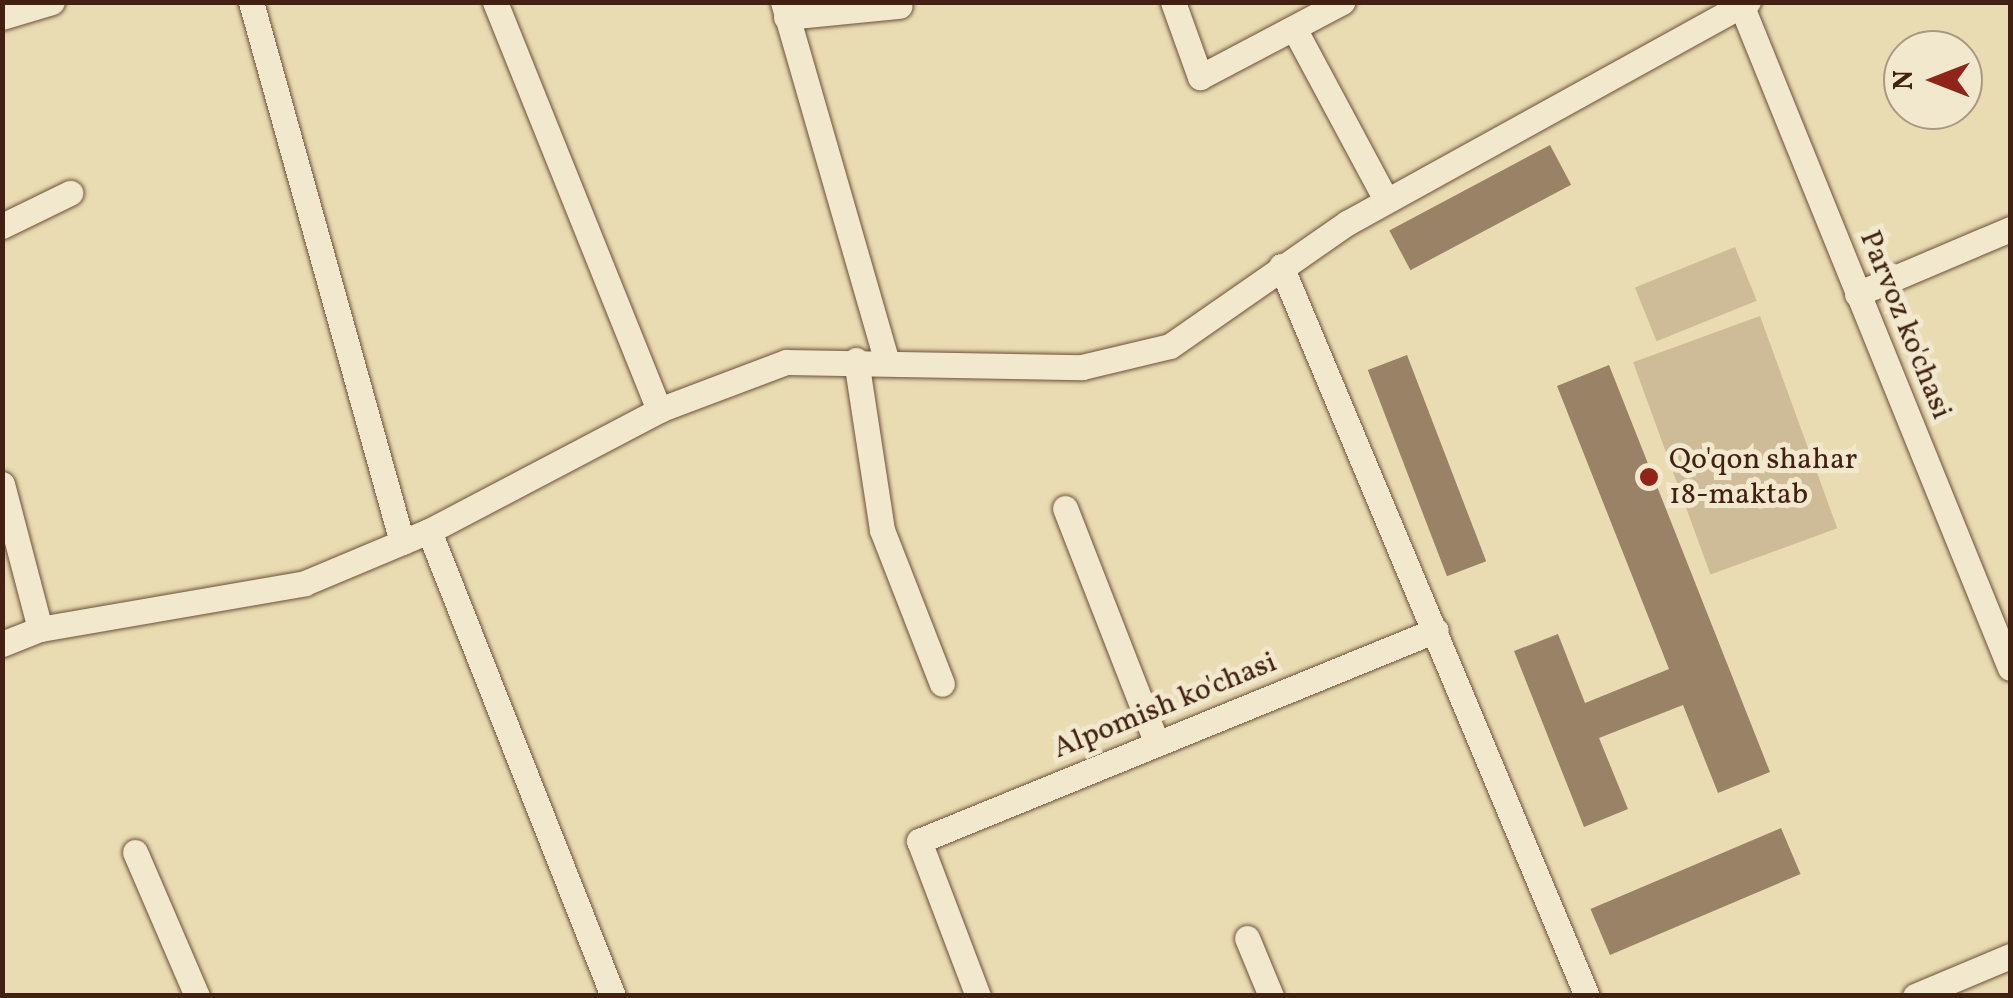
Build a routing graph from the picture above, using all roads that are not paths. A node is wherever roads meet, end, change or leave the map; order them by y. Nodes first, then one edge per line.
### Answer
1 (52, 2) edge
2 (251, 2) edge
3 (495, 2) edge
4 (1172, 2) edge
5 (1342, 2) edge
6 (1745, 4) edge
7 (899, 6) dead end
8 (784, 10) edge
9 (2, 17) edge
10 (1296, 32) junction
11 (70, 194) dead end
12 (1386, 200) junction
13 (2, 226) edge
14 (2010, 229) edge
15 (1281, 266) junction
16 (1857, 294) junction
17 (886, 358) junction
18 (856, 360) junction
19 (660, 410) junction
20 (2, 484) edge
21 (1065, 508) dead end
22 (429, 531) junction
23 (402, 542) junction
24 (40, 628) junction
25 (1436, 630) junction
26 (2, 644) edge
27 (2010, 668) edge
28 (942, 684) dead end
29 (1158, 744) junction
30 (135, 852) dead end
31 (1247, 938) dead end
32 (2010, 956) edge
33 (197, 996) edge
34 (613, 996) edge
35 (978, 996) edge
36 (1272, 996) edge
37 (1587, 996) edge
38 (1915, 996) edge

1 - 9 street
2 - 23 street
3 - 19 street
4 - 10 street
5 - 10 street
6 - 12 street
6 - 16 street, Parvoz ko'chasi
7 - 8 street
8 - 17 street
10 - 12 street
11 - 13 street
12 - 15 street
14 - 16 street
15 - 17 street
15 - 25 street
16 - 27 street, Parvoz ko'chasi
17 - 18 street
18 - 19 street
18 - 28 street
19 - 22 street
20 - 24 street
21 - 29 street
22 - 23 street
22 - 34 street
23 - 24 street
24 - 26 street
25 - 29 street, Alpomish ko'chasi
25 - 37 street
29 - 35 street, Alpomish ko'chasi
30 - 33 street
31 - 36 street
32 - 38 street

